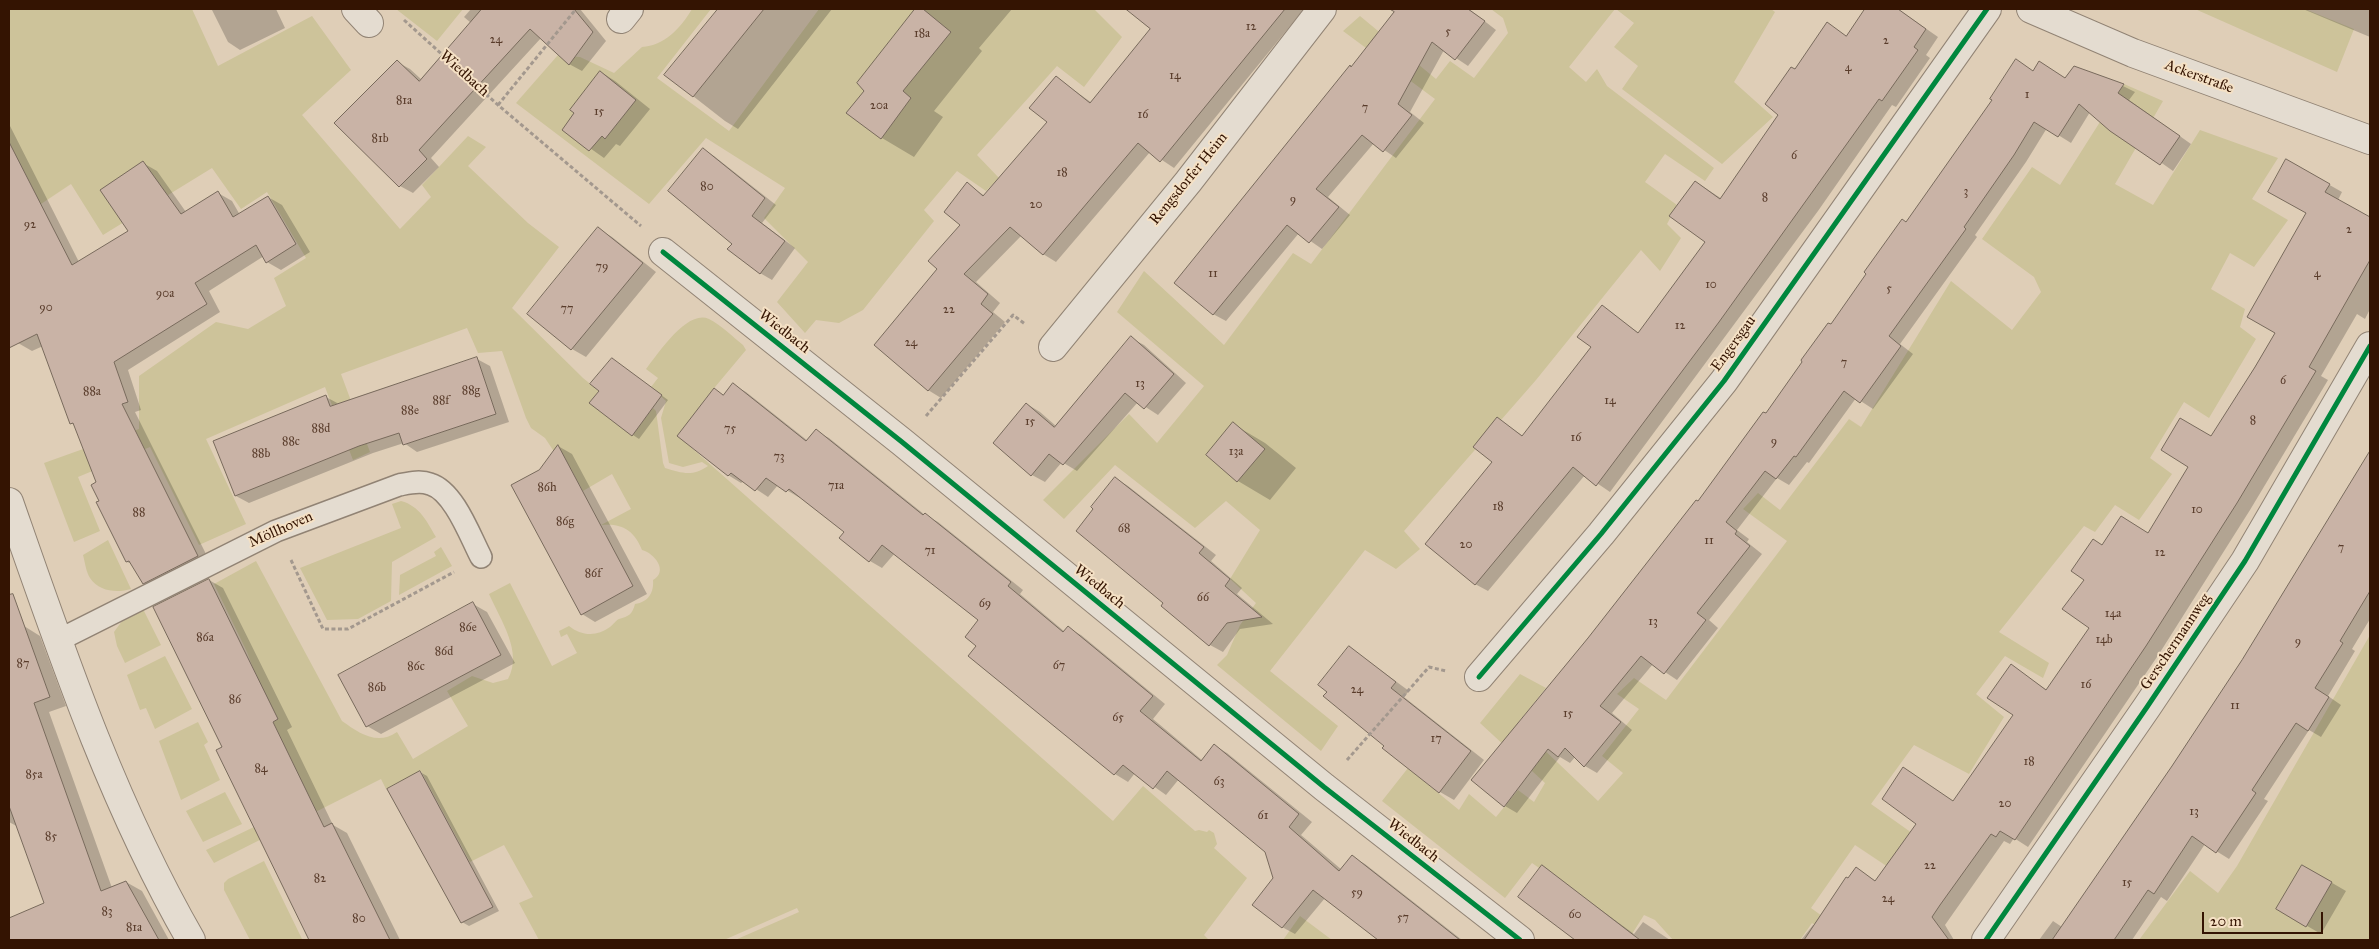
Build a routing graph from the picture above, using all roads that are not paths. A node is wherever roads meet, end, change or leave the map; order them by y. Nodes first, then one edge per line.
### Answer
1 (1322, 9) edge
2 (1987, 9) edge
3 (2031, 9) edge
4 (2370, 140) edge
5 (663, 252) road end
6 (2370, 346) edge
7 (1053, 347) road end
8 (9, 502) edge
9 (481, 557) road end
10 (57, 641) junction
11 (1479, 676) road end
12 (191, 940) edge
13 (1520, 940) edge
14 (1986, 940) edge

1 - 7 street, Rengsdorfer Heim
2 - 11 street, Engersgau
3 - 4 street, Ackerstraße
5 - 13 street, Wiedbach
6 - 14 street, Gerschermannweg
8 - 10 street
9 - 10 lane, Möllhoven
10 - 12 street

